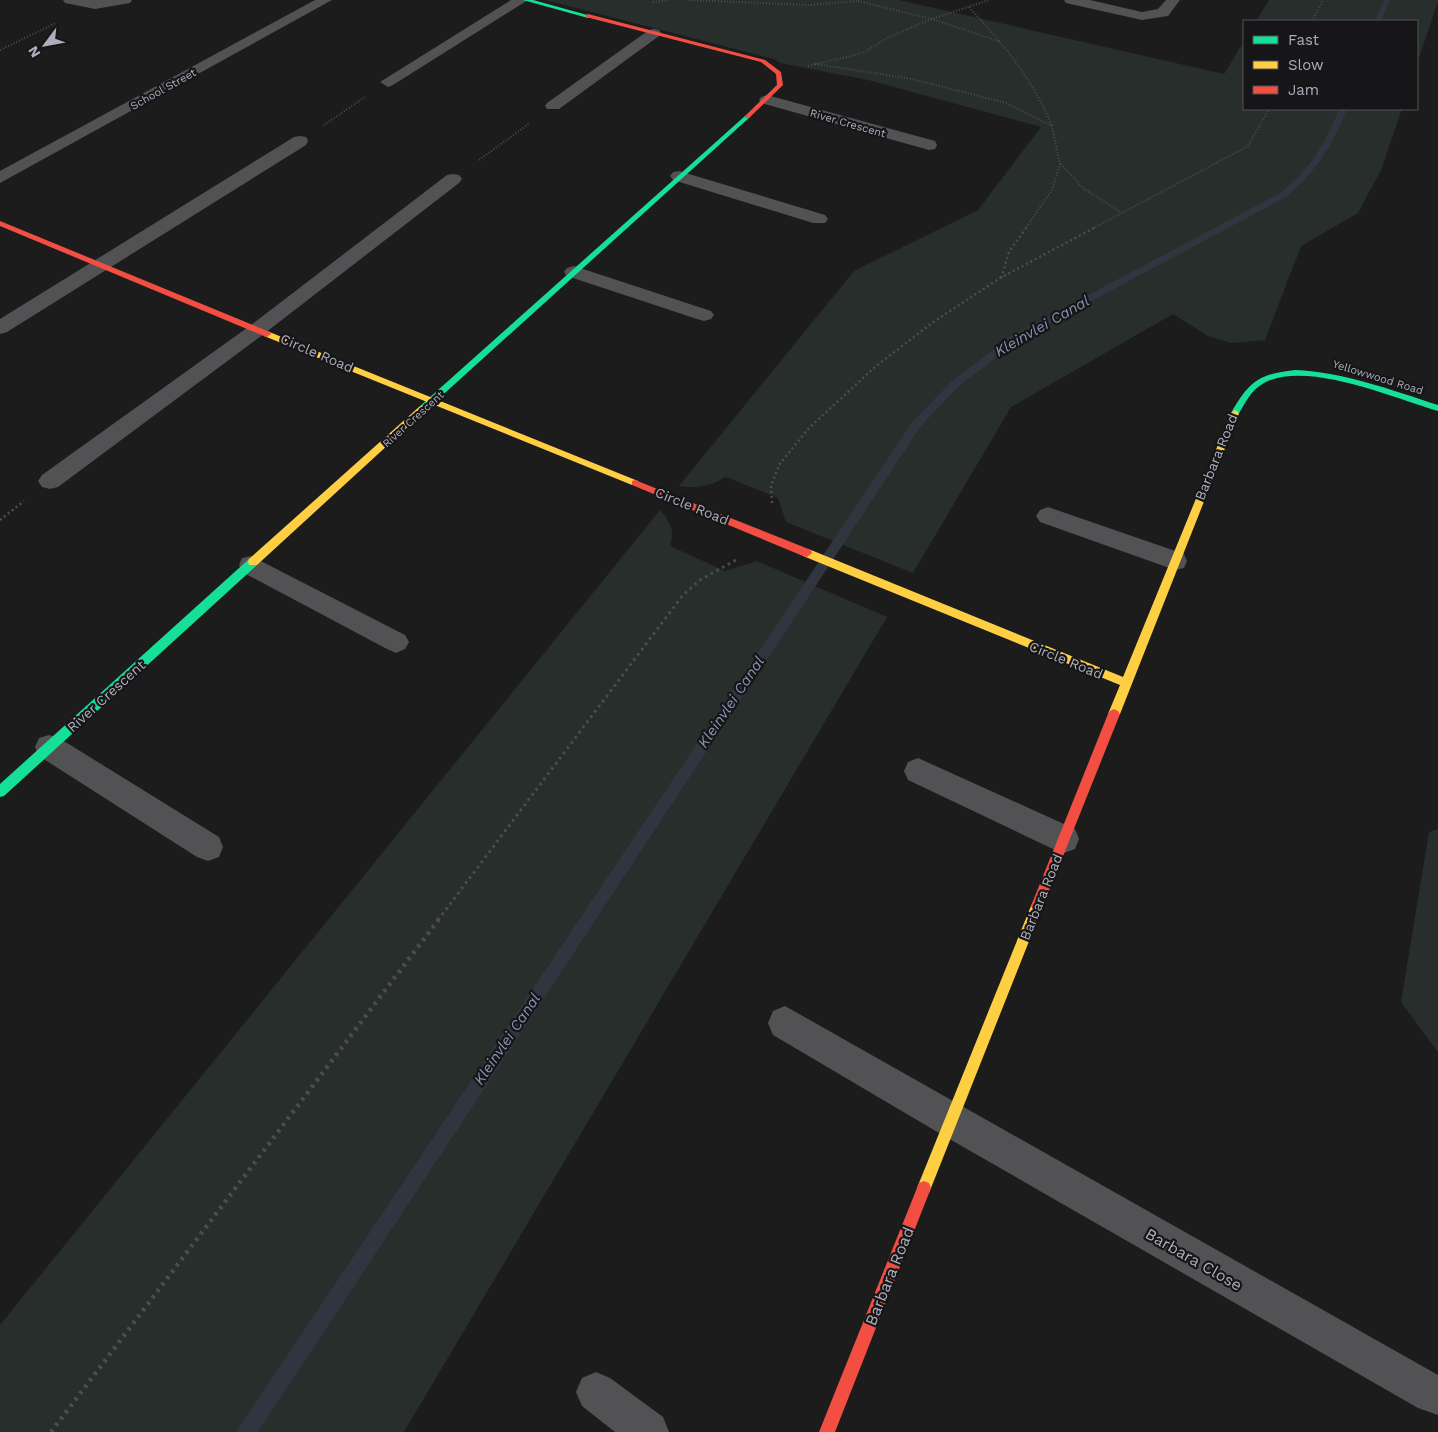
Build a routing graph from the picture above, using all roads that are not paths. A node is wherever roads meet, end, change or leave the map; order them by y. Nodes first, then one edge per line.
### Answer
1 (70, 0) edge
2 (125, 0) edge
3 (326, 0) edge
4 (522, 0) edge
5 (526, 0) edge
6 (1071, 0) edge
7 (1173, 0) edge
8 (654, 33) junction
9 (388, 82) road end
10 (767, 100) junction
11 (553, 106) road end
12 (300, 141) road end
13 (929, 145) dead end
14 (679, 176) junction
15 (0, 178) edge
16 (454, 179) road end
17 (819, 220) dead end
18 (0, 223) edge
19 (98, 265) junction
20 (574, 272) junction
21 (704, 315) dead end
22 (0, 328) edge
23 (258, 329) junction
24 (1280, 374) joint
25 (432, 401) junction
26 (1438, 408) edge
27 (50, 481) dead end
28 (1048, 516) dead end
29 (1175, 561) junction
30 (251, 565) junction
31 (396, 642) dead end
32 (1126, 684) junction
33 (49, 747) junction
34 (918, 770) dead end
35 (0, 792) edge
36 (1064, 839) junction
37 (208, 847) dead end
38 (785, 1023) dead end
39 (951, 1121) junction
40 (596, 1392) dead end
41 (1438, 1395) edge
42 (648, 1432) edge
43 (826, 1432) edge

1 - 2 street
3 - 15 street, School Street
4 - 9 street
5 - 8 street
6 - 7 street
8 - 10 street, River Crescent
8 - 11 street
10 - 13 street, River Crescent
10 - 14 street, River Crescent
12 - 19 street
14 - 17 street
14 - 20 street, River Crescent
16 - 23 street, Circle Road
18 - 19 street, Circle Road
19 - 22 street
19 - 23 street, Circle Road
20 - 21 street
20 - 25 street, River Crescent
23 - 25 street, Circle Road
23 - 27 street, Circle Road
24 - 26 street, Yellowwood Road
24 - 29 street, Barbara Road
25 - 30 street, River Crescent
25 - 32 street, Circle Road
28 - 29 street
29 - 32 street, Barbara Road
30 - 31 street
30 - 33 street, River Crescent
32 - 36 street, Barbara Road
33 - 35 street, River Crescent
33 - 37 street
34 - 36 street, Barbara Road
36 - 39 street, Barbara Road
38 - 39 street
39 - 41 street, Barbara Close
39 - 43 street, Barbara Road
40 - 42 street

